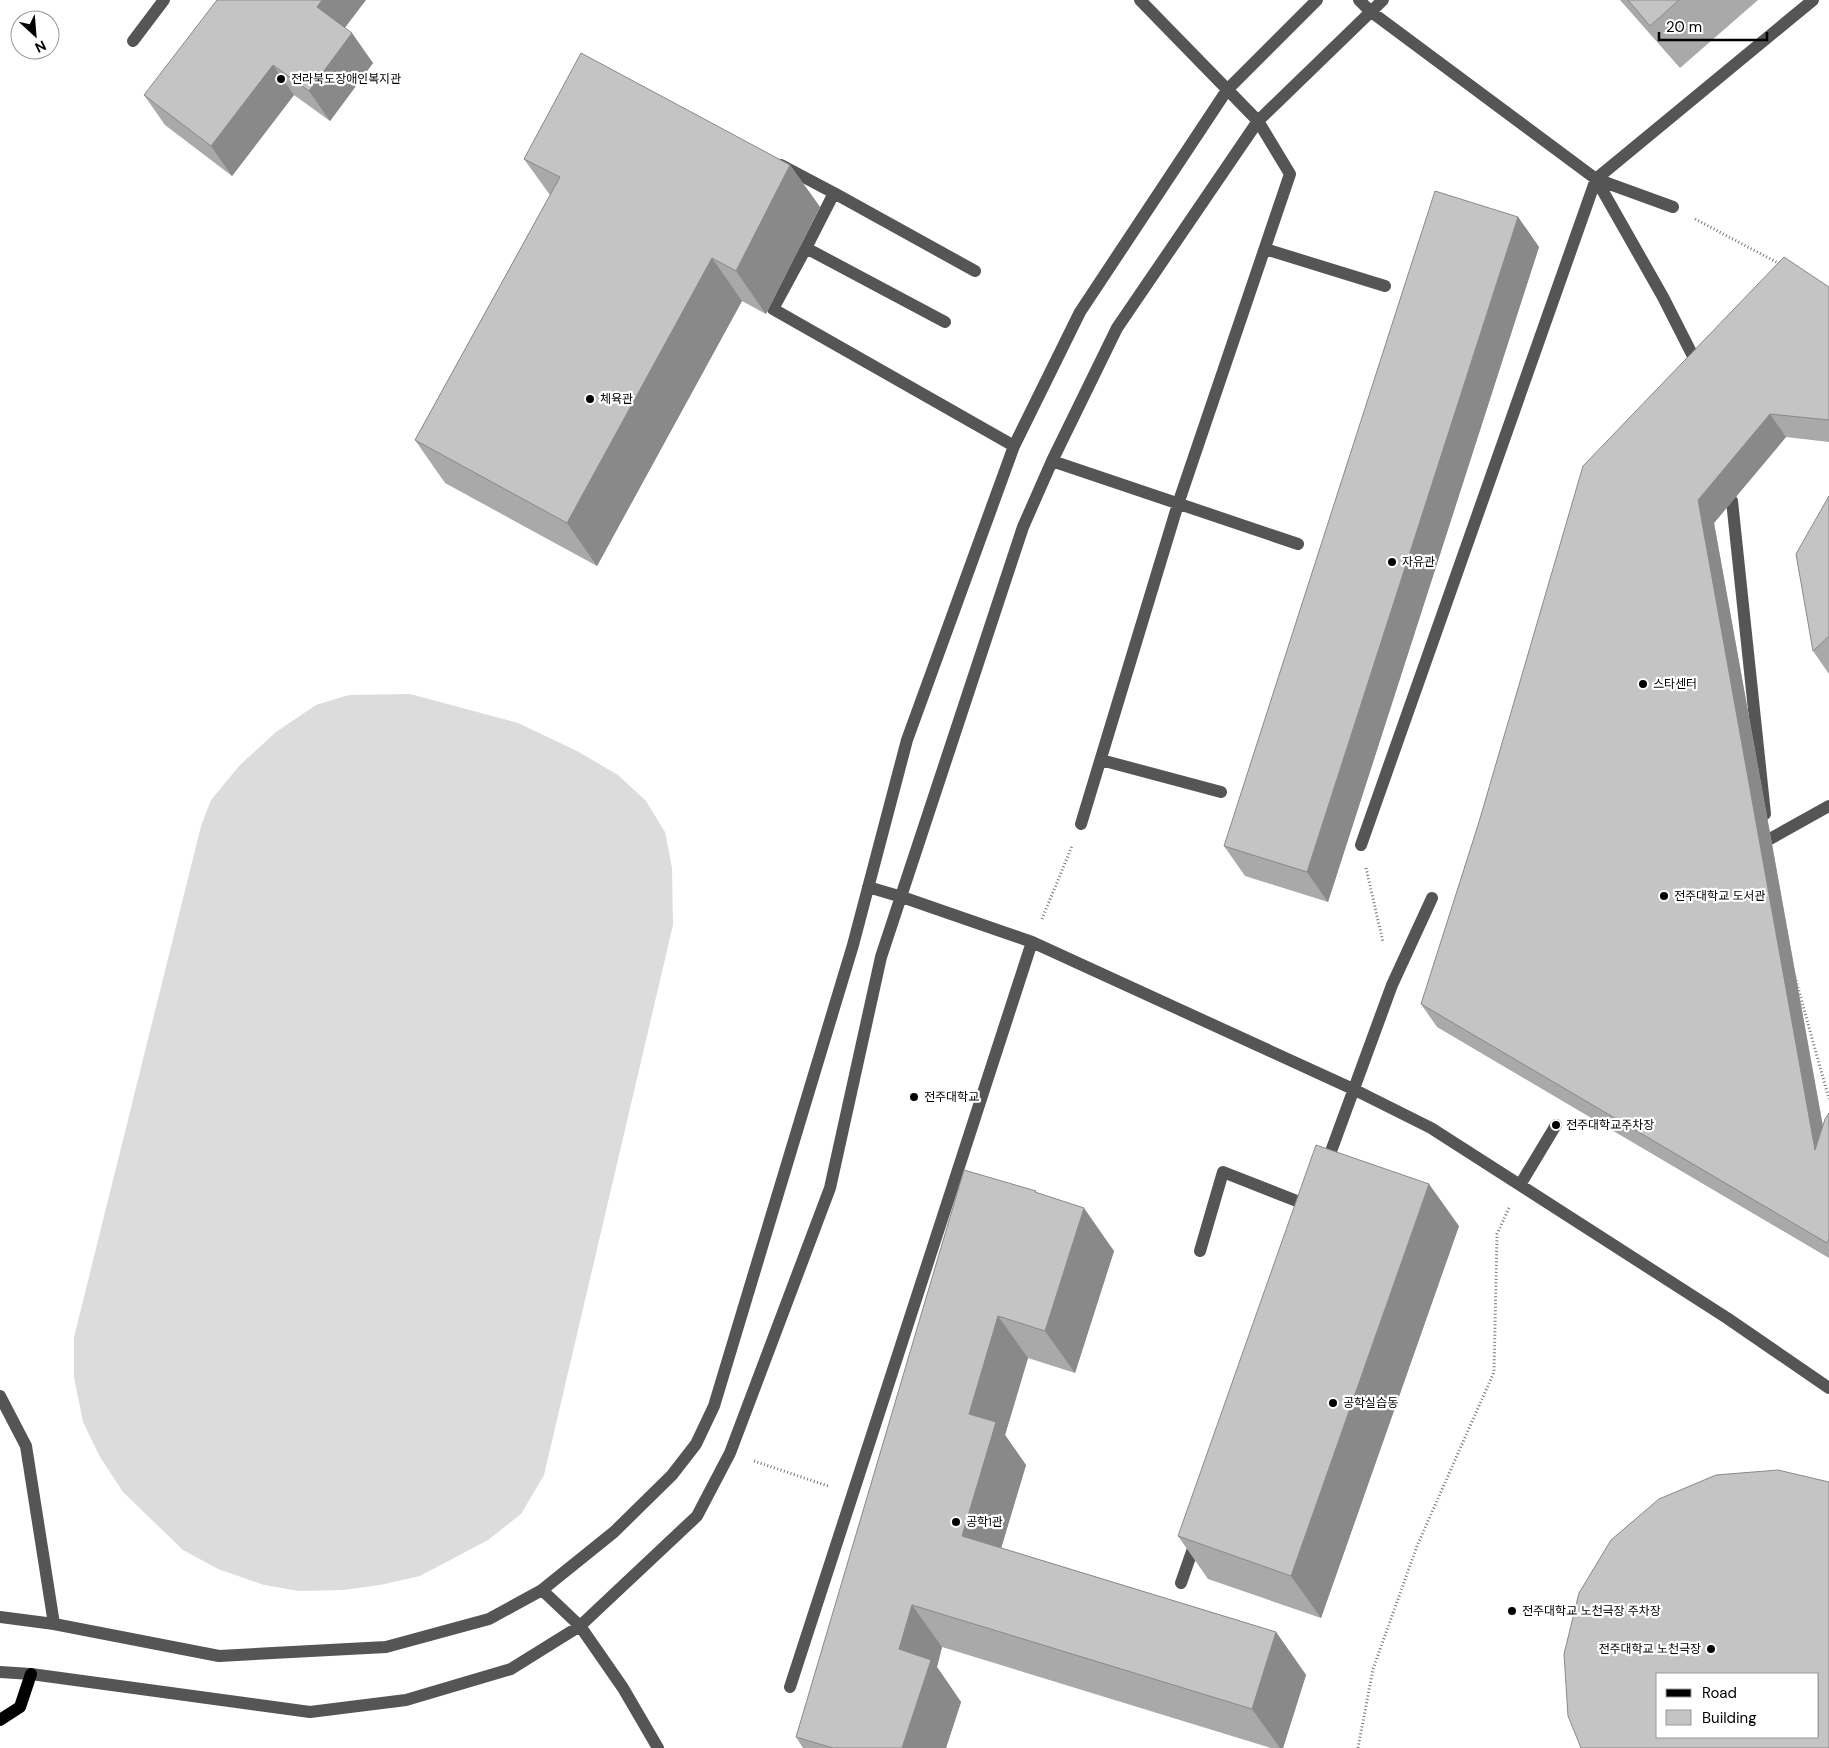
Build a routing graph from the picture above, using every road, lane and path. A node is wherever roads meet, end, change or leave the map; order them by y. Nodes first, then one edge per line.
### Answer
1 (164, 0) edge
2 (1140, 0) edge
3 (1317, 0) edge
4 (1359, 0) edge
5 (1383, 0) edge
6 (1813, 0) edge
7 (1370, 12) junction
8 (133, 41) dead end
9 (1227, 90) junction
10 (1258, 121) junction
11 (766, 157) edge
12 (1596, 180) junction
13 (834, 193) junction
14 (1672, 207) joint
15 (806, 248) junction
16 (1265, 249) junction
17 (1784, 265) edge
18 (975, 271) dead end
19 (1385, 286) dead end
20 (945, 322) dead end
21 (1705, 380) edge
22 (1014, 446) junction
23 (1052, 460) junction
24 (1732, 501) dead end
25 (1178, 504) junction
26 (1298, 544) dead end
27 (1100, 760) junction
28 (1221, 792) dead end
29 (1829, 806) edge
30 (1081, 824) joint
31 (1361, 845) joint
32 (868, 887) junction
33 (902, 897) junction
34 (1432, 898) dead end
35 (1032, 942) junction
36 (1795, 976) dead end
37 (1392, 985) junction
38 (1353, 1089) junction
39 (1829, 1099) edge
40 (1556, 1126) dead end
41 (1321, 1180) edge
42 (1520, 1185) junction
43 (1312, 1207) edge
44 (1200, 1250) dead end
45 (1829, 1388) edge
46 (0, 1396) edge
47 (730, 1452) junction
48 (853, 1495) junction
49 (1200, 1527) edge
50 (1181, 1583) edge
51 (542, 1590) junction
52 (0, 1617) edge
53 (54, 1624) junction
54 (580, 1626) junction
55 (0, 1672) edge
56 (31, 1674) junction
57 (790, 1687) dead end
58 (0, 1720) edge
59 (658, 1748) edge
60 (1358, 1748) edge

1 - 8 street
2 - 9 street
3 - 9 street
4 - 7 street
5 - 7 street
6 - 12 street
7 - 10 street
7 - 12 street
9 - 10 street
9 - 22 street
10 - 16 street
10 - 23 street
11 - 13 street
12 - 14 street
12 - 21 street
12 - 31 street
13 - 15 street
13 - 18 street
14 - 17 path
15 - 20 street
15 - 22 street
16 - 19 street
16 - 25 street
22 - 32 street
23 - 25 street
23 - 33 street
24 - 29 street
25 - 26 street
25 - 27 street
27 - 28 street
27 - 30 street
30 - 35 path
31 - 37 path
32 - 33 street
32 - 51 street
33 - 35 street
33 - 47 street
34 - 37 street
35 - 38 street
35 - 48 street
36 - 39 path
37 - 38 street
38 - 41 street
38 - 42 street
40 - 42 street
42 - 45 street
42 - 60 path
43 - 44 street
46 - 53 street
47 - 48 path
47 - 54 street
48 - 57 street
49 - 50 street
51 - 53 street
51 - 54 street
52 - 53 street
54 - 56 street
54 - 59 street
55 - 56 street
56 - 58 main road

